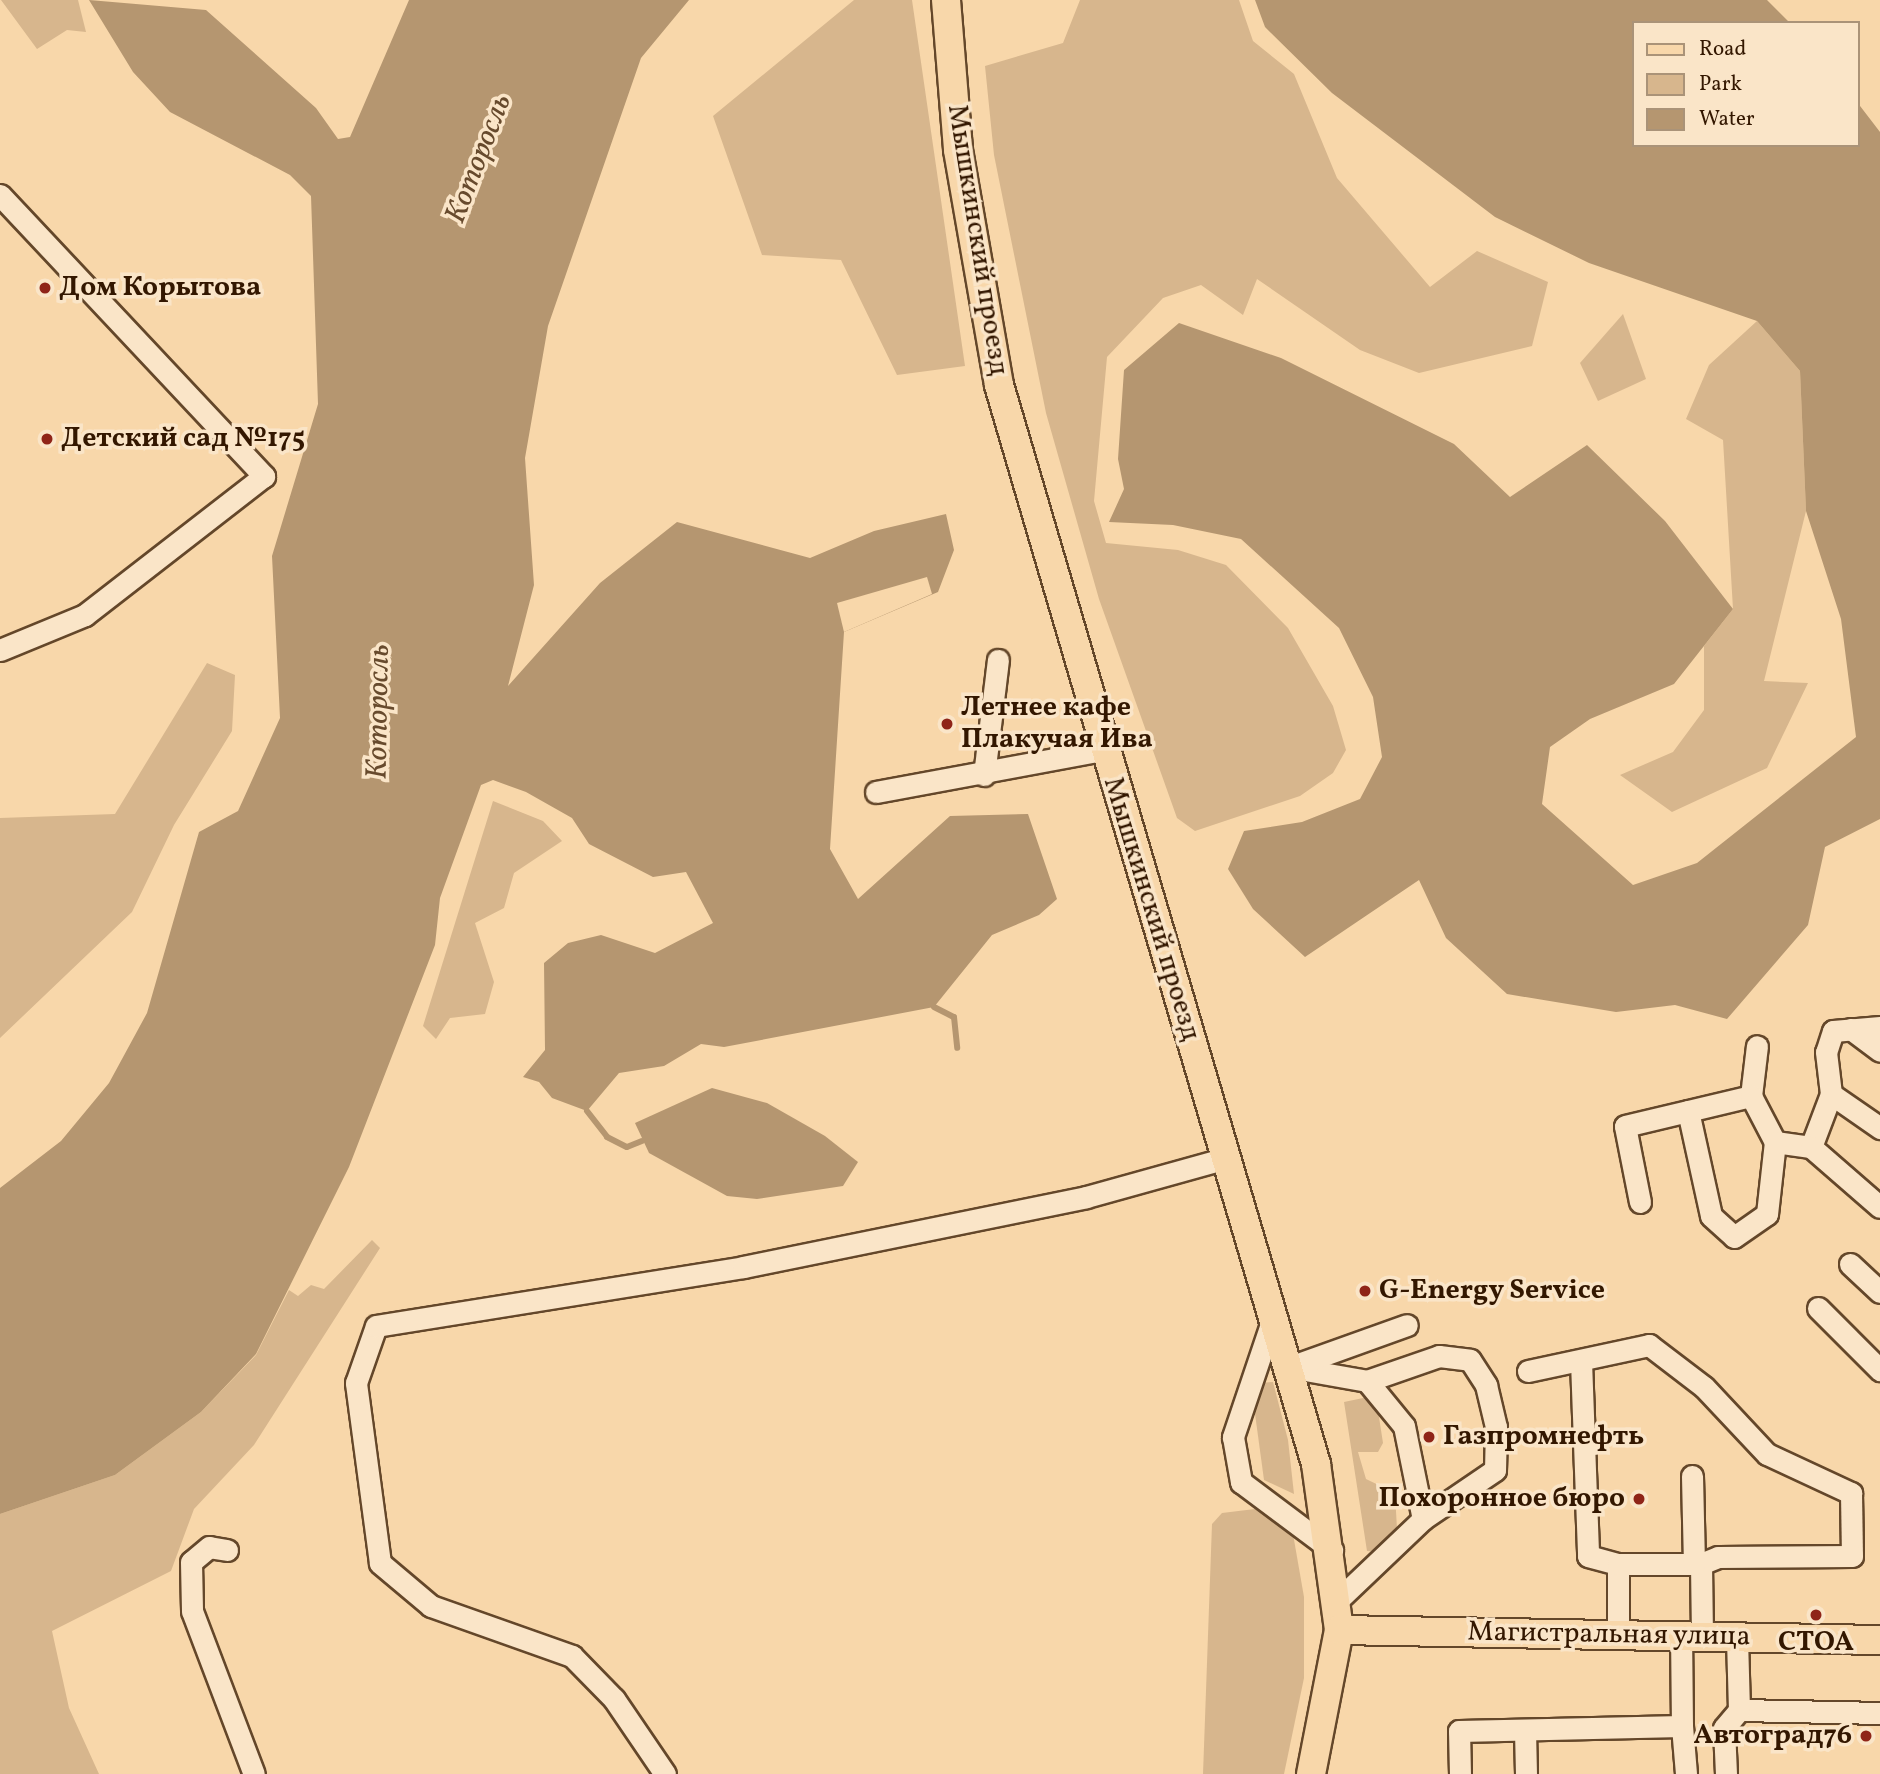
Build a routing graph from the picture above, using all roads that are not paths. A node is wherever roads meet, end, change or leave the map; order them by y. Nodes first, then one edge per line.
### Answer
1 (946, 0) edge
2 (0, 195) edge
3 (0, 650) edge
4 (998, 660) dead end
5 (1103, 750) junction
6 (984, 775) junction
7 (876, 792) dead end
8 (1880, 1027) edge
9 (1851, 1029) junction
10 (1757, 1046) dead end
11 (1880, 1051) edge
12 (1831, 1094) junction
13 (1751, 1096) junction
14 (1688, 1111) junction
15 (1880, 1128) edge
16 (1775, 1142) junction
17 (1811, 1147) junction
18 (1227, 1158) junction
19 (1640, 1202) dead end
20 (1880, 1207) edge
21 (1850, 1264) dead end
22 (1880, 1292) edge
23 (1818, 1308) dead end
24 (1274, 1315) junction
25 (1407, 1325) dead end
26 (1581, 1362) junction
27 (1288, 1367) junction
28 (1880, 1370) edge
29 (1528, 1371) dead end
30 (1367, 1381) junction
31 (1692, 1476) dead end
32 (1423, 1519) junction
33 (227, 1550) dead end
34 (1332, 1550) junction
35 (1618, 1564) junction
36 (1697, 1564) junction
37 (1338, 1600) junction
38 (1339, 1630) junction
39 (1618, 1636) junction
40 (1692, 1637) junction
41 (1737, 1638) junction
42 (1880, 1640) edge
43 (1739, 1710) junction
44 (1880, 1713) edge
45 (1682, 1726) junction
46 (1525, 1730) junction
47 (254, 1774) edge
48 (665, 1774) edge
49 (1311, 1774) edge
50 (1460, 1774) edge
51 (1525, 1774) edge
52 (1686, 1774) edge
53 (1726, 1774) edge

1 - 5 main road, Мышкинский проезд
2 - 3 street
4 - 6 street
5 - 6 street
5 - 18 main road, Мышкинский проезд
6 - 7 street
8 - 9 street
9 - 11 street
9 - 12 street
10 - 13 street
12 - 15 street
12 - 17 street
13 - 14 street
13 - 16 street
14 - 16 street
14 - 19 street
16 - 17 street
17 - 20 street
18 - 24 main road, Мышкинский проезд
18 - 48 street
21 - 22 street
23 - 28 street
24 - 27 main road, Мышкинский проезд
24 - 34 street
25 - 27 street
26 - 29 street
26 - 35 street
26 - 36 street
27 - 30 street
27 - 34 main road, Мышкинский проезд
30 - 32 street
30 - 32 street
31 - 36 street
32 - 37 street
33 - 47 street
34 - 37 main road, Мышкинский проезд
35 - 36 street
35 - 39 street
36 - 40 street
37 - 38 main road, Мышкинский проезд
38 - 39 main road, Магистральная улица
38 - 49 main road, Мышкинский проезд
39 - 40 main road, Магистральная улица
40 - 41 main road, Магистральная улица
40 - 45 street
41 - 42 main road, Магистральная улица
41 - 43 street
43 - 44 street
43 - 53 street
45 - 46 street
45 - 52 street
46 - 50 street
46 - 51 street

